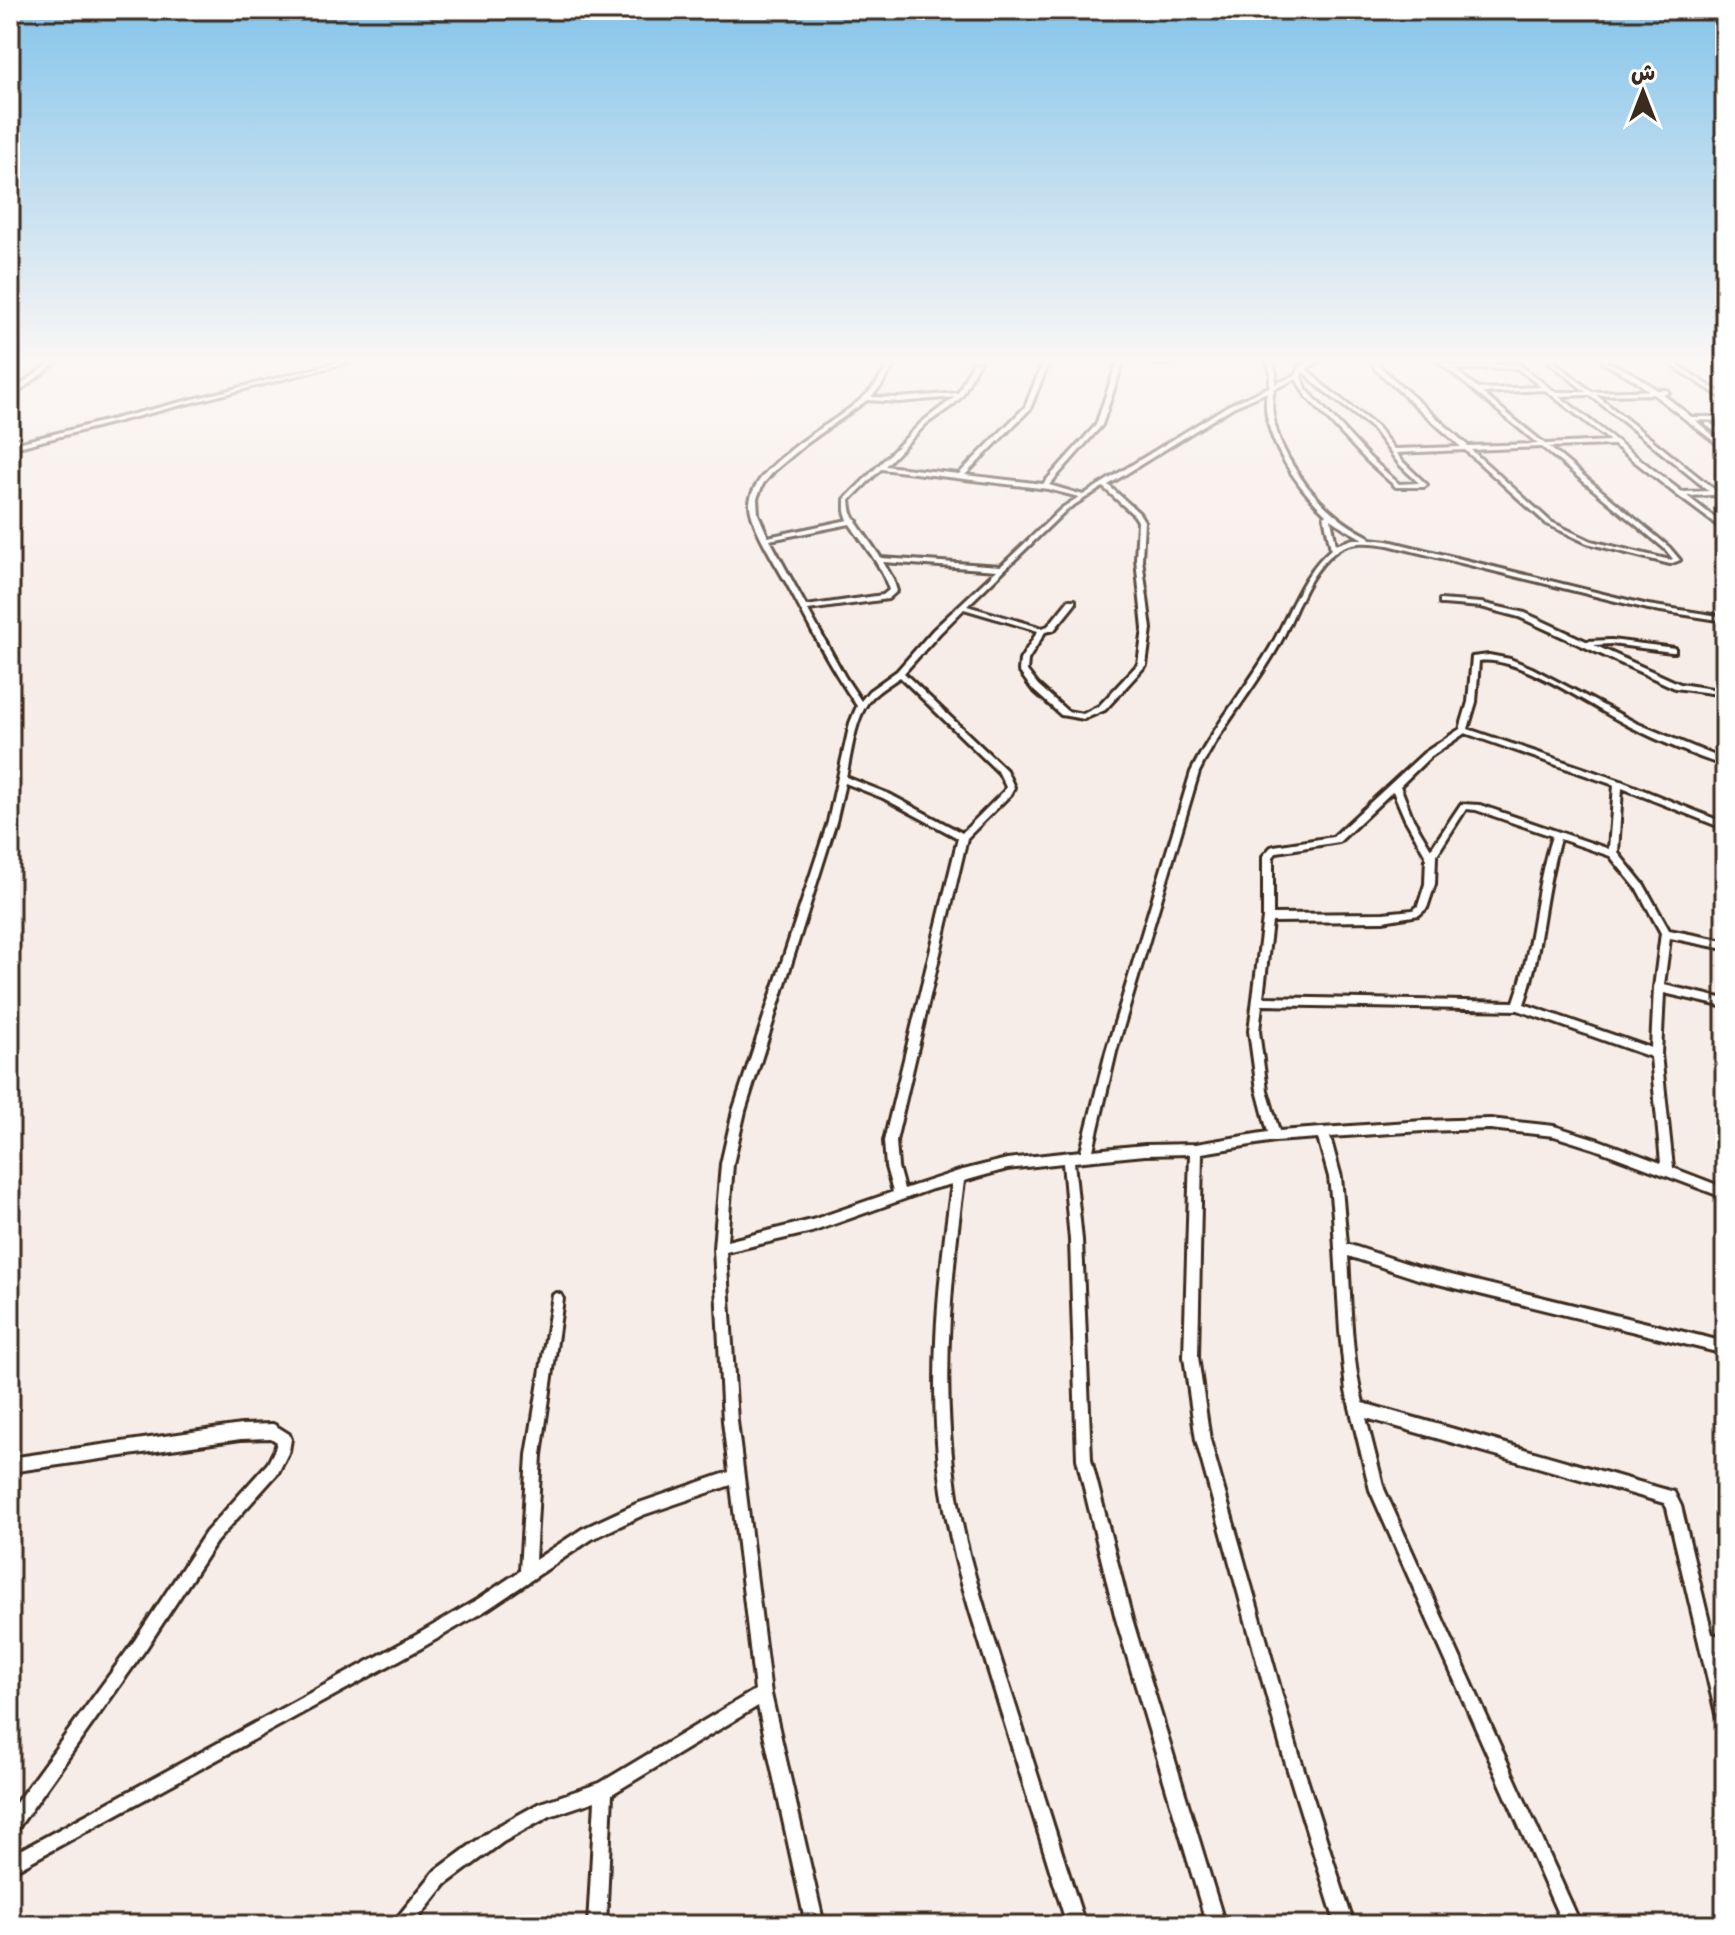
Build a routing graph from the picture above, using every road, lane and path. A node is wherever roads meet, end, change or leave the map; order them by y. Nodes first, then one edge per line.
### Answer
1 (795, 452) edge
2 (895, 452) edge
3 (984, 452) edge
4 (1075, 452) edge
5 (1155, 452) edge
6 (1286, 452) edge
7 (1362, 452) edge
8 (1393, 452) edge
9 (1467, 452) edge
10 (1552, 452) edge
11 (1626, 452) edge
12 (1663, 452) edge
13 (880, 467) junction
14 (960, 476) junction
15 (1103, 484) junction
16 (1044, 487) junction
17 (1725, 492) edge
18 (1714, 493) junction
19 (1678, 494) junction
20 (1081, 496) junction
21 (1725, 501) edge
22 (1327, 514) junction
23 (854, 521) junction
24 (1725, 529) edge
25 (766, 539) junction
26 (1373, 541) junction
27 (1334, 549) junction
28 (879, 560) junction
29 (1001, 568) junction
30 (1072, 602) dead end
31 (1443, 602) dead end
32 (963, 607) junction
33 (805, 608) junction
34 (1725, 619) edge
35 (1042, 630) junction
36 (1587, 643) junction
37 (1672, 650) dead end
38 (900, 673) junction
39 (1725, 693) edge
40 (861, 706) junction
41 (1464, 730) junction
42 (1725, 763) edge
43 (842, 779) junction
44 (1618, 783) junction
45 (1395, 785) junction
46 (1725, 826) edge
47 (1557, 835) junction
48 (963, 837) junction
49 (1613, 854) junction
50 (1431, 856) junction
51 (1268, 918) junction
52 (1666, 933) junction
53 (1725, 945) edge
54 (1659, 988) junction
55 (1259, 1001) junction
56 (1725, 1003) edge
57 (1518, 1006) junction
58 (1656, 1054) junction
59 (1323, 1134) junction
60 (1275, 1136) junction
61 (1196, 1149) junction
62 (1086, 1156) junction
63 (1068, 1157) junction
64 (1667, 1170) junction
65 (959, 1176) junction
66 (1725, 1193) edge
67 (900, 1196) junction
68 (720, 1248) junction
69 (1341, 1248) junction
70 (557, 1299) dead end
71 (1725, 1348) edge
72 (1356, 1408) junction
73 (10, 1465) edge
74 (737, 1476) junction
75 (527, 1573) junction
76 (1706, 1640) junction
77 (1725, 1645) edge
78 (763, 1694) junction
79 (1725, 1718) edge
80 (604, 1790) junction
81 (10, 1825) edge
82 (10, 1865) edge
83 (402, 1925) edge
84 (597, 1925) edge
85 (815, 1925) edge
86 (1076, 1925) edge
87 (1216, 1925) edge
88 (1345, 1925) edge
89 (1572, 1925) edge

1 - 25 street
2 - 13 street
3 - 14 street
4 - 16 street
5 - 15 street
6 - 22 street
7 - 8 street
9 - 10 street
11 - 19 street
12 - 18 street
13 - 14 street
13 - 23 street
14 - 16 street
15 - 20 street
15 - 35 street
16 - 20 street
17 - 18 street
18 - 19 street
18 - 21 street
19 - 24 street
20 - 29 street
22 - 26 street
22 - 27 street
23 - 25 street
23 - 28 street
25 - 33 street
26 - 27 street
26 - 34 street
27 - 62 street
28 - 29 street
28 - 33 street
29 - 32 street
30 - 35 street
31 - 36 street
32 - 35 street
32 - 38 street
33 - 40 street
36 - 37 street
36 - 39 street
38 - 40 street
38 - 48 street
40 - 43 street
41 - 42 street
41 - 44 street
41 - 45 street
43 - 48 street
43 - 68 street
44 - 46 street
44 - 49 street
45 - 50 street
45 - 51 street
47 - 49 street
47 - 50 street
47 - 57 street
48 - 67 street
49 - 52 street
50 - 51 street
51 - 55 street
52 - 53 street
52 - 54 street
54 - 56 street
54 - 58 street
55 - 57 street
55 - 60 street
57 - 58 street
58 - 64 street
59 - 60 street
59 - 64 street
59 - 69 street
60 - 61 street
61 - 62 street
61 - 88 street
62 - 63 street
63 - 65 street
63 - 87 street
64 - 66 street
65 - 67 street
65 - 86 street
67 - 68 street
68 - 74 street
69 - 71 street
69 - 72 street
70 - 75 street
72 - 76 street
72 - 89 street
73 - 81 street
74 - 75 street
74 - 78 street
75 - 82 street
76 - 77 street
76 - 79 street
78 - 80 street
78 - 85 street
80 - 83 street
80 - 84 street

